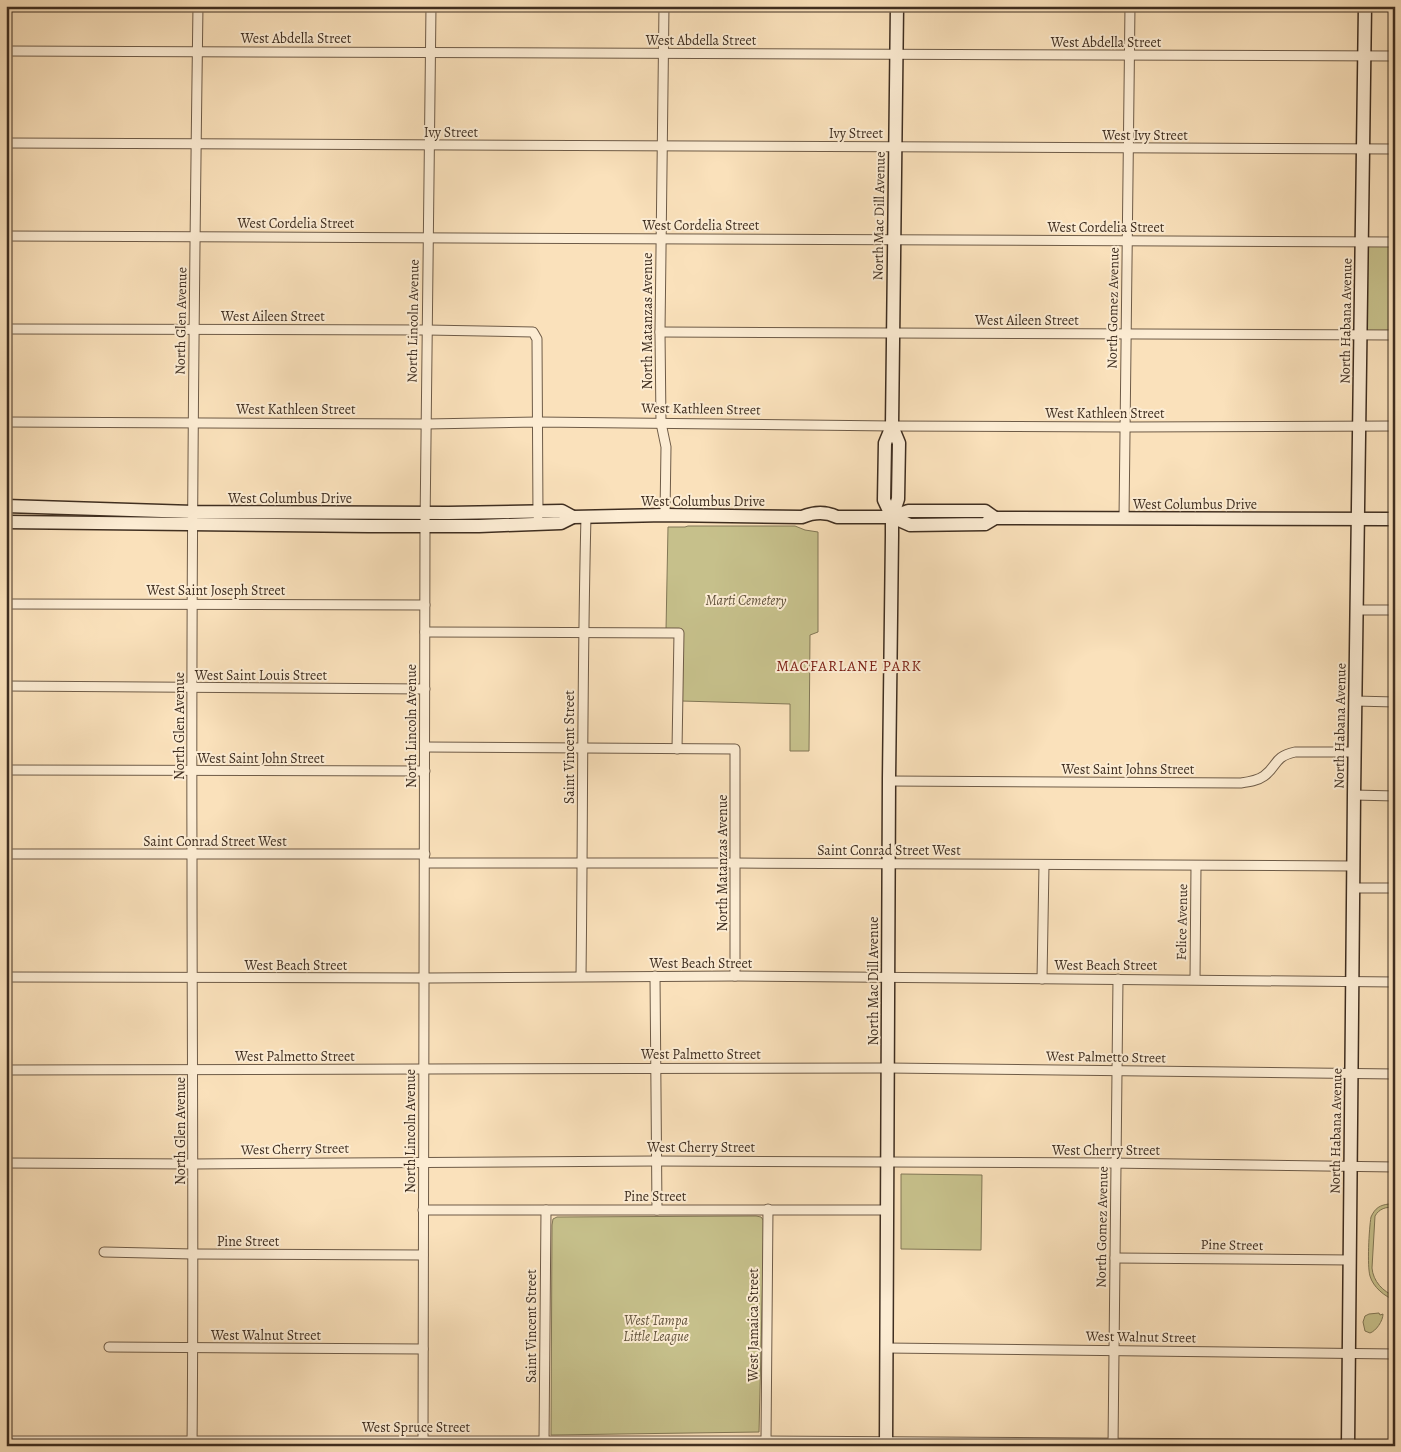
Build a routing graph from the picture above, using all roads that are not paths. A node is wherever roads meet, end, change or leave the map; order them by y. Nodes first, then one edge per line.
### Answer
1 (198, 6) edge
2 (431, 6) edge
3 (664, 6) edge
4 (897, 6) edge
5 (1130, 6) edge
6 (1365, 6) edge
7 (6, 51) edge
8 (198, 52) junction
9 (430, 52) junction
10 (664, 54) junction
11 (897, 55) junction
12 (1129, 56) junction
13 (1364, 56) junction
14 (1395, 56) edge
15 (6, 142) edge
16 (197, 144) junction
17 (429, 145) junction
18 (663, 146) junction
19 (895, 147) junction
20 (1128, 149) junction
21 (1363, 149) junction
22 (1395, 149) edge
23 (6, 236) edge
24 (196, 237) junction
25 (428, 238) junction
26 (662, 239) junction
27 (894, 240) junction
28 (1128, 241) junction
29 (1362, 242) junction
30 (1395, 242) edge
31 (6, 329) edge
32 (195, 330) junction
33 (427, 330) junction
34 (660, 332) junction
35 (893, 333) junction
36 (1126, 334) junction
37 (1361, 335) junction
38 (1395, 335) edge
39 (6, 422) edge
40 (194, 422) junction
41 (538, 422) junction
42 (661, 422) junction
43 (426, 424) junction
44 (892, 426) junction
45 (1360, 426) junction
46 (1395, 426) edge
47 (1126, 427) junction
48 (6, 506) edge
49 (664, 515) junction
50 (579, 517) junction
51 (892, 517) junction
52 (193, 518) junction
53 (538, 518) junction
54 (425, 519) junction
55 (1358, 519) junction
56 (1395, 519) edge
57 (1124, 520) junction
58 (6, 522) edge
59 (6, 604) edge
60 (192, 604) junction
61 (425, 605) junction
62 (1356, 610) junction
63 (1395, 610) edge
64 (425, 632) junction
65 (583, 633) junction
66 (6, 686) edge
67 (192, 688) junction
68 (425, 689) junction
69 (1355, 701) junction
70 (1395, 702) edge
71 (425, 747) junction
72 (583, 748) junction
73 (677, 749) junction
74 (1355, 752) junction
75 (6, 770) edge
76 (192, 771) junction
77 (425, 771) junction
78 (889, 782) junction
79 (1354, 795) junction
80 (1395, 796) edge
81 (6, 854) edge
82 (192, 855) junction
83 (424, 859) junction
84 (583, 863) junction
85 (736, 863) junction
86 (889, 864) junction
87 (1044, 865) junction
88 (1196, 866) junction
89 (1354, 866) junction
90 (1354, 888) junction
91 (1395, 888) edge
92 (581, 976) junction
93 (655, 976) junction
94 (735, 976) junction
95 (6, 977) edge
96 (888, 977) junction
97 (192, 978) junction
98 (424, 978) junction
99 (1042, 979) junction
100 (1118, 979) junction
101 (1195, 979) junction
102 (1352, 981) junction
103 (1395, 982) edge
104 (655, 1068) junction
105 (888, 1068) junction
106 (424, 1069) junction
107 (6, 1070) edge
108 (193, 1070) junction
109 (1118, 1071) junction
110 (1352, 1074) junction
111 (1395, 1074) edge
112 (656, 1161) junction
113 (423, 1162) junction
114 (888, 1162) junction
115 (6, 1163) edge
116 (1116, 1163) junction
117 (194, 1164) junction
118 (1351, 1166) junction
119 (1395, 1167) edge
120 (768, 1209) junction
121 (423, 1210) junction
122 (546, 1210) junction
123 (656, 1210) junction
124 (887, 1210) junction
125 (104, 1252) dead end
126 (193, 1254) junction
127 (423, 1255) junction
128 (1114, 1258) junction
129 (1350, 1260) junction
130 (109, 1347) dead end
131 (192, 1348) junction
132 (886, 1348) junction
133 (423, 1349) junction
134 (1114, 1350) junction
135 (1349, 1353) junction
136 (1395, 1354) edge
137 (6, 1441) edge
138 (544, 1441) junction
139 (766, 1441) junction
140 (423, 1443) edge
141 (192, 1444) edge
142 (886, 1444) edge
143 (1113, 1445) edge
144 (1348, 1445) edge
145 (1395, 1445) edge

1 - 8 street, North Glen Avenue
2 - 9 street, North Lincoln Avenue
3 - 10 street, North Matanzas Avenue
4 - 11 street, North Mac Dill Avenue
5 - 12 street, North Gomez Avenue
6 - 13 street, North Habana Avenue
7 - 8 street, West Abdella Street
8 - 9 street, West Abdella Street
8 - 16 street, North Glen Avenue
9 - 10 street, West Abdella Street
9 - 17 street, North Lincoln Avenue
10 - 11 street, West Abdella Street
10 - 18 street, North Matanzas Avenue
11 - 12 street, West Abdella Street
11 - 19 street, North Mac Dill Avenue
12 - 13 street, West Abdella Street
12 - 20 street, North Gomez Avenue
13 - 14 street, West Abdella Street
13 - 21 street, North Habana Avenue
15 - 16 street, Ivy Street
16 - 17 street, Ivy Street
16 - 24 street, North Glen Avenue
17 - 18 street, Ivy Street
17 - 25 street, North Lincoln Avenue
18 - 19 street, Ivy Street
18 - 26 street, North Matanzas Avenue
19 - 20 street, West Ivy Street
19 - 27 street, North Mac Dill Avenue
20 - 21 street, West Ivy Street
20 - 28 street, North Gomez Avenue
21 - 22 street, West Ivy Street
21 - 29 street, North Habana Avenue
23 - 24 street, West Cordelia Street
24 - 25 street, West Cordelia Street
24 - 32 street, North Glen Avenue
25 - 26 street, West Cordelia Street
25 - 33 street, North Lincoln Avenue
26 - 27 street, West Cordelia Street
26 - 34 street, North Matanzas Avenue
27 - 28 street, West Cordelia Street
27 - 35 street, North Mac Dill Avenue
28 - 29 street, West Cordelia Street
28 - 36 street, North Gomez Avenue
29 - 30 street, West Cordelia Street
29 - 37 street, North Habana Avenue
31 - 32 street, West Aileen Street
32 - 33 street, West Aileen Street
32 - 40 street, North Glen Avenue
33 - 41 street, West Aileen Street
33 - 43 street, North Lincoln Avenue
34 - 35 street, West Aileen Street
34 - 42 street, North Matanzas Avenue
35 - 36 street, West Aileen Street
35 - 44 street, North Mac Dill Avenue
36 - 37 street, West Aileen Street
36 - 47 street, North Gomez Avenue
37 - 38 street, West Aileen Street
37 - 45 street, North Habana Avenue
39 - 40 street, West Kathleen Street
40 - 43 street, West Kathleen Street
40 - 52 street, North Glen Avenue
41 - 42 street, West Kathleen Street
41 - 43 street, West Kathleen Street
41 - 53 street
42 - 44 street, West Kathleen Street
42 - 49 street, North Matanzas Avenue
43 - 54 street, North Lincoln Avenue
44 - 47 street, West Kathleen Street
44 - 51 street, North Mac Dill Avenue
45 - 46 street, West Kathleen Street
45 - 47 street, West Kathleen Street
45 - 55 street, North Habana Avenue
47 - 57 street, North Gomez Avenue
48 - 52 street, West Columbus Drive
49 - 50 street, West Columbus Drive
49 - 51 street, West Columbus Drive
50 - 53 street, West Columbus Drive
50 - 65 street, Saint Vincent Street
51 - 57 street, West Columbus Drive
51 - 78 street, North Mac Dill Avenue
52 - 54 street, West Columbus Drive
52 - 58 street, West Columbus Drive
52 - 60 street, North Glen Avenue
53 - 54 street, West Columbus Drive
54 - 61 street, North Lincoln Avenue
55 - 56 street, West Columbus Drive
55 - 57 street, West Columbus Drive
55 - 62 street, North Habana Avenue
59 - 60 street, West Saint Joseph Street
60 - 61 street, West Saint Joseph Street
60 - 67 street, North Glen Avenue
61 - 64 street, North Lincoln Avenue
62 - 63 street
62 - 69 street, North Habana Avenue
64 - 65 street
64 - 68 street, North Lincoln Avenue
65 - 72 street, Saint Vincent Street
65 - 73 street
66 - 67 street, West Saint Louis Street
67 - 68 street, West Saint Louis Street
67 - 76 street, North Glen Avenue
68 - 71 street, North Lincoln Avenue
69 - 70 street
69 - 74 street, North Habana Avenue
71 - 72 street
71 - 77 street, North Lincoln Avenue
72 - 73 street
72 - 84 street, Saint Vincent Street
73 - 85 street, North Matanzas Avenue
74 - 78 street, West Saint Johns Street
74 - 79 street, North Habana Avenue
75 - 76 street, West Saint John Street
76 - 77 street, West Saint John Street
76 - 82 street, North Glen Avenue
77 - 83 street, North Lincoln Avenue
78 - 86 street, North Mac Dill Avenue
79 - 80 street
79 - 89 street, North Habana Avenue
81 - 82 street, Saint Conrad Street West
82 - 83 street, Saint Conrad Street West
82 - 97 street, North Glen Avenue
83 - 84 street, Saint Conrad Street West
83 - 98 street, North Lincoln Avenue
84 - 85 street, Saint Conrad Street West
84 - 92 street, Saint Vincent Street
85 - 86 street, Saint Conrad Street West
85 - 94 street, North Matanzas Avenue
86 - 87 street, Saint Conrad Street West
86 - 96 street, North Mac Dill Avenue
87 - 88 street, Saint Conrad Street West
87 - 99 street
88 - 89 street, Saint Conrad Street West
88 - 101 street, Felice Avenue
89 - 90 street, North Habana Avenue
90 - 91 street
90 - 102 street, North Habana Avenue
92 - 93 street, West Beach Street
92 - 98 street, West Beach Street
93 - 94 street, West Beach Street
93 - 104 street
94 - 96 street, West Beach Street
95 - 97 street, West Beach Street
96 - 99 street, West Beach Street
96 - 105 street, North Mac Dill Avenue
97 - 98 street, West Beach Street
97 - 108 street, North Glen Avenue
98 - 106 street, North Lincoln Avenue
99 - 100 street, West Beach Street
100 - 101 street, West Beach Street
100 - 109 street, North Gomez Avenue
101 - 102 street, West Beach Street
102 - 103 street, West Beach Street
102 - 110 street, North Habana Avenue
104 - 105 street, West Palmetto Street
104 - 106 street, West Palmetto Street
104 - 112 street
105 - 109 street, West Palmetto Street
105 - 114 street, North Mac Dill Avenue
106 - 108 street, West Palmetto Street
106 - 113 street, North Lincoln Avenue
107 - 108 street, West Palmetto Street
108 - 117 street, North Glen Avenue
109 - 110 street, West Palmetto Street
109 - 116 street, North Gomez Avenue
110 - 111 street, West Palmetto Street
110 - 118 street, North Habana Avenue
112 - 113 street, West Cherry Street
112 - 114 street, West Cherry Street
112 - 123 street
113 - 117 street, West Cherry Street
113 - 121 street, North Lincoln Avenue
114 - 116 street, West Cherry Street
114 - 124 street, North Mac Dill Avenue
115 - 117 street, West Cherry Street
116 - 118 street, West Cherry Street
116 - 128 street, North Gomez Avenue
117 - 126 street, North Glen Avenue
118 - 119 street, West Cherry Street
118 - 129 street, North Habana Avenue
120 - 123 street, Pine Street
120 - 124 street, Pine Street
120 - 139 street, West Jamaica Street
121 - 122 street, Pine Street
121 - 127 street, North Lincoln Avenue
122 - 123 street, Pine Street
122 - 138 street, Saint Vincent Street
124 - 132 street, North Mac Dill Avenue
125 - 126 street, Pine Street
126 - 127 street, Pine Street
126 - 131 street, North Glen Avenue
127 - 133 street, North Lincoln Avenue
128 - 129 street, Pine Street
128 - 134 street, North Gomez Avenue
129 - 135 street, North Habana Avenue
130 - 131 street, West Walnut Street
131 - 133 street, West Walnut Street
131 - 141 street, North Glen Avenue
132 - 134 street, West Walnut Street
132 - 142 street, North Mac Dill Avenue
133 - 140 street, North Lincoln Avenue
134 - 135 street, West Walnut Street
134 - 143 street, North Gomez Avenue
135 - 136 street, West Walnut Street
135 - 144 street, North Habana Avenue
137 - 141 street, West Spruce Street
138 - 139 street, West Spruce Street
138 - 140 street, West Spruce Street
139 - 142 street, West Spruce Street
140 - 141 street, West Spruce Street
142 - 143 street, West Spruce Street
143 - 144 street, West Spruce Street
144 - 145 street, West Spruce Street

